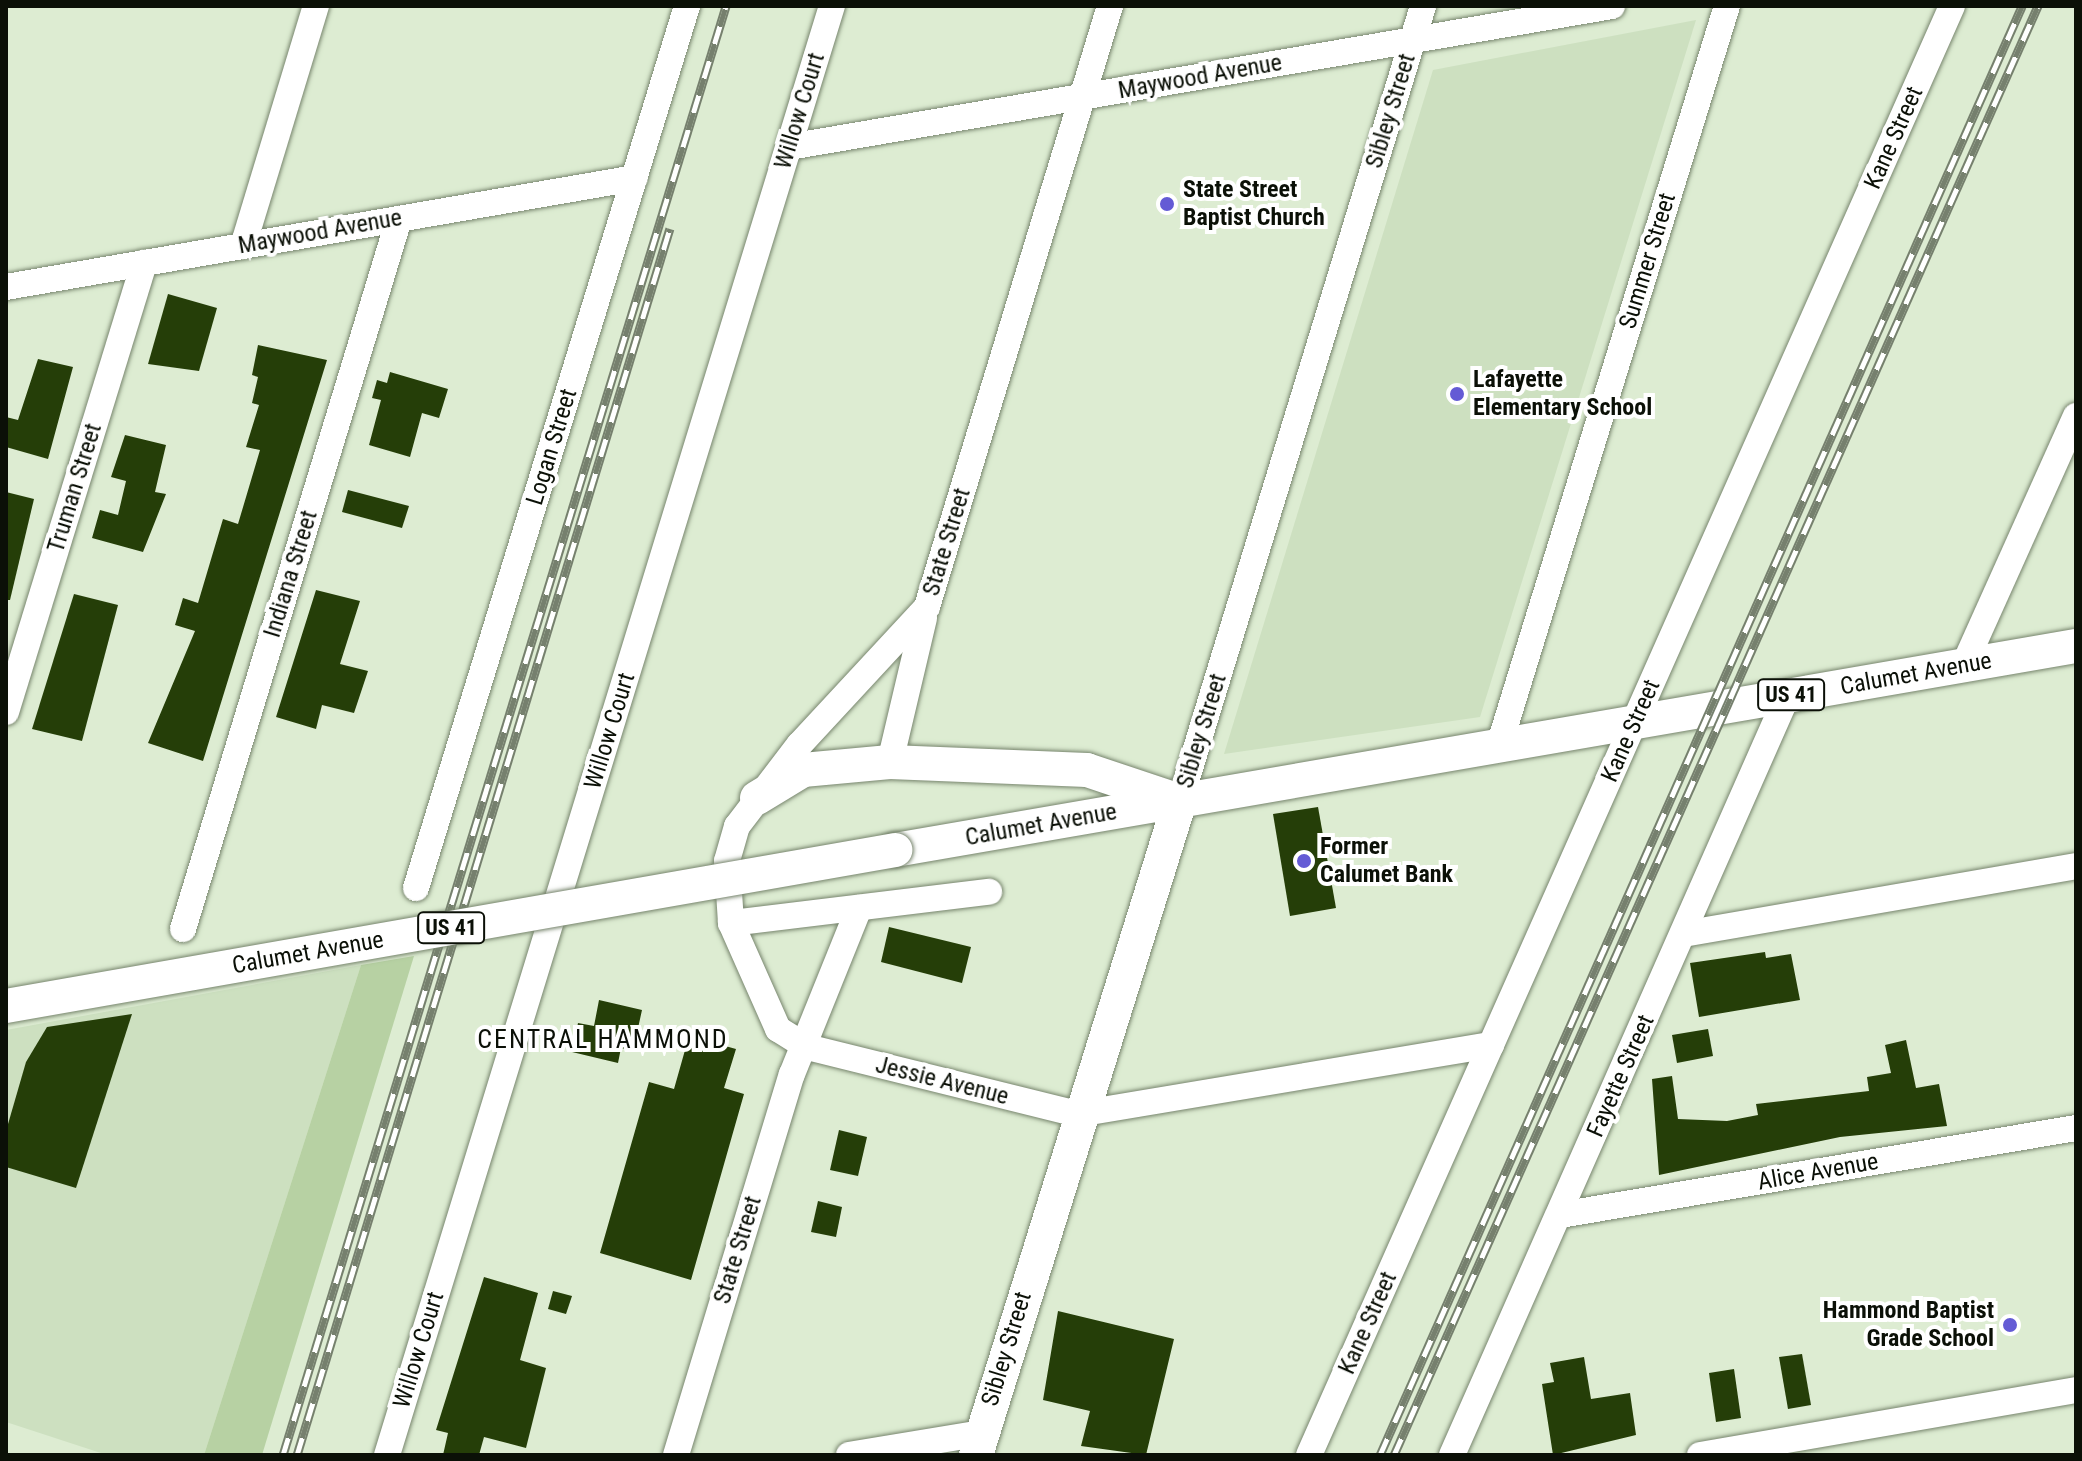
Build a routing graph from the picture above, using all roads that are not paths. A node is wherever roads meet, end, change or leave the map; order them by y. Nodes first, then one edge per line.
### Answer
1 (316, 6) edge
2 (687, 6) edge
3 (832, 6) edge
4 (1110, 6) edge
5 (1423, 6) edge
6 (1612, 6) edge
7 (1727, 6) edge
8 (1952, 6) edge
9 (1412, 40) junction
10 (1082, 97) junction
11 (789, 147) junction
12 (635, 178) junction
13 (399, 219) junction
14 (243, 246) junction
15 (144, 263) junction
16 (6, 287) edge
17 (2076, 416) edge
18 (927, 607) junction
19 (2076, 646) edge
20 (1964, 665) junction
21 (1787, 696) junction
22 (6, 712) edge
23 (1634, 723) junction
24 (1499, 746) junction
25 (890, 762) junction
26 (757, 798) junction
27 (1180, 801) junction
28 (2076, 866) edge
29 (416, 888) dead end
30 (989, 892) dead end
31 (859, 908) junction
32 (731, 923) junction
33 (183, 929) dead end
34 (1683, 934) junction
35 (6, 1006) edge
36 (1491, 1045) junction
37 (807, 1047) junction
38 (1078, 1114) junction
39 (2076, 1128) edge
40 (1560, 1215) junction
41 (2076, 1390) edge
42 (979, 1444) edge
43 (387, 1455) edge
44 (676, 1455) edge
45 (849, 1455) edge
46 (1309, 1455) edge
47 (1452, 1455) edge
48 (1700, 1455) edge

1 - 14 street
2 - 12 street, Logan Street
3 - 11 street, Willow Court
4 - 10 street, State Street
5 - 9 street, Sibley Street
6 - 9 street, Maywood Avenue
7 - 24 street, Summer Street
8 - 23 street, Kane Street
9 - 10 street, Maywood Avenue
9 - 27 street, Sibley Street
10 - 11 street, Maywood Avenue
10 - 18 street, State Street
11 - 43 street, Willow Court
12 - 13 street, Maywood Avenue
12 - 29 street, Logan Street
13 - 14 street, Maywood Avenue
13 - 33 street, Indiana Street
14 - 15 street, Maywood Avenue
15 - 16 street, Maywood Avenue
15 - 22 street, Truman Street
17 - 20 street
18 - 25 street
18 - 26 street, State Street
19 - 20 main road, Calumet Avenue / US 41
20 - 21 main road, Calumet Avenue / US 41
21 - 23 main road, Calumet Avenue / US 41
21 - 34 street, Fayette Street
23 - 24 main road, Calumet Avenue / US 41
23 - 36 street, Kane Street
24 - 27 main road, Calumet Avenue / US 41
25 - 26 main road
25 - 27 main road
26 - 32 street, State Street
27 - 35 main road, Calumet Avenue / US 41, bridge
27 - 38 main road, Sibley Street
28 - 34 street
30 - 31 street
31 - 32 street
31 - 37 street, State Street
32 - 37 street, State Street
34 - 40 street, Fayette Street
36 - 38 street
36 - 46 street, Kane Street
37 - 38 street, Jessie Avenue
37 - 44 street, State Street
38 - 42 main road, Sibley Street
39 - 40 street, Alice Avenue
40 - 47 street, Fayette Street
41 - 48 street
42 - 45 street

